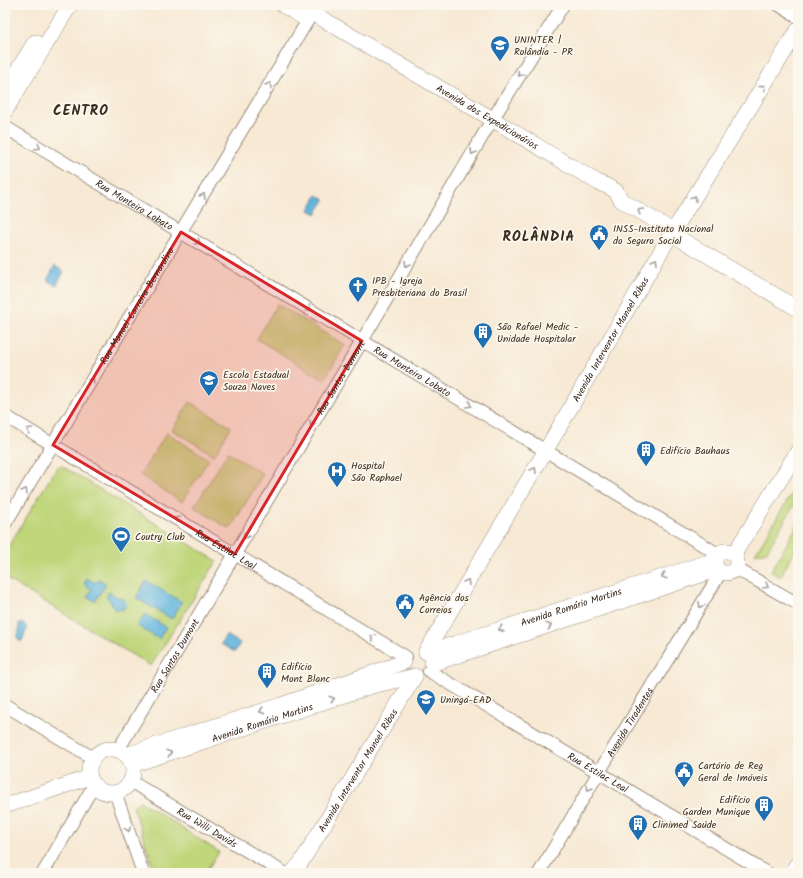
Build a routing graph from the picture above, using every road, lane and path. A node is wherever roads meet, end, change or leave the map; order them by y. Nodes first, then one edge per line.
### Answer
1 (66, 5) edge
2 (283, 5) edge
3 (299, 5) edge
4 (563, 5) edge
5 (779, 5) edge
6 (312, 13) edge
7 (798, 17) edge
8 (798, 30) edge
9 (24, 69) junction
10 (5, 92) edge
11 (5, 111) edge
12 (490, 122) junction
13 (5, 127) edge
14 (181, 232) junction
15 (672, 232) junction
16 (798, 309) edge
17 (362, 341) junction
18 (5, 416) edge
19 (53, 444) junction
20 (546, 450) junction
21 (798, 451) edge
22 (5, 524) edge
23 (235, 554) junction
24 (724, 563) junction
25 (798, 604) edge
26 (406, 659) junction
27 (425, 666) junction
28 (5, 705) edge
29 (282, 710) junction
30 (125, 757) junction
31 (92, 772) junction
32 (599, 772) junction
33 (130, 781) junction
34 (115, 792) junction
35 (5, 796) edge
36 (5, 806) edge
37 (798, 866) edge
38 (297, 870) edge
39 (43, 873) edge
40 (143, 873) edge
41 (284, 873) edge
42 (539, 873) edge
43 (767, 873) edge
44 (794, 873) edge

1 - 9 street
2 - 6 street, Avenida dos Expedicionários
3 - 6 street, Avenida dos Expedicionários
4 -> 12 street, Rua Santos Dumont
5 - 7 street
6 - 12 street, Avenida dos Expedicionários
14 -> 6 street, Rua Manoel Carreira Bernardino
15 -> 8 street, Avenida Interventor Manoel Ribas
9 - 10 street
9 - 11 street
15 -> 12 street, Avenida dos Expedicionários
12 -> 17 street, Rua Santos Dumont
13 -> 14 street, Rua Monteiro Lobato
14 -> 17 street, Rua Monteiro Lobato
19 -> 14 street, Rua Manoel Carreira Bernardino
15 - 16 street, Avenida dos Expedicionários
20 -> 15 street, Avenida Interventor Manoel Ribas
17 -> 20 street, Rua Monteiro Lobato
17 -> 23 street, Rua Santos Dumont
19 -> 18 street, Rua Estilac Leal
22 -> 19 street, Rua Manoel Carreira Bernardino
23 -> 19 street, Rua Estilac Leal
20 - 24 street, Rua Monteiro Lobato
27 -> 20 street, Avenida Interventor Manoel Ribas
21 - 24 street, Avenida Tiradentes
26 -> 23 street, Rua Estilac Leal
23 - 30 street, Rua Santos Dumont
24 -> 25 street, Rua Monteiro Lobato
24 - 27 street, Avenida Romário Martins
24 -> 32 street, Avenida Tiradentes
26 - 27 street
26 - 27 street, Avenida Romário Martins
26 - 29 street, Avenida Romário Martins
29 -> 27 street, Avenida Romário Martins
27 - 32 street, Rua Estilac Leal
27 - 38 street, Avenida Interventor Manoel Ribas
28 - 31 street
29 - 30 street, Avenida Romário Martins
30 - 31 street
30 - 33 street
31 - 34 street
31 - 35 street
31 - 36 street
31 - 39 street
32 -> 42 street, Avenida Tiradentes
32 - 43 street, Rua Estilac Leal
33 - 34 street
33 - 41 street, Rua Willi Davids
34 -> 40 street
37 - 44 main road

